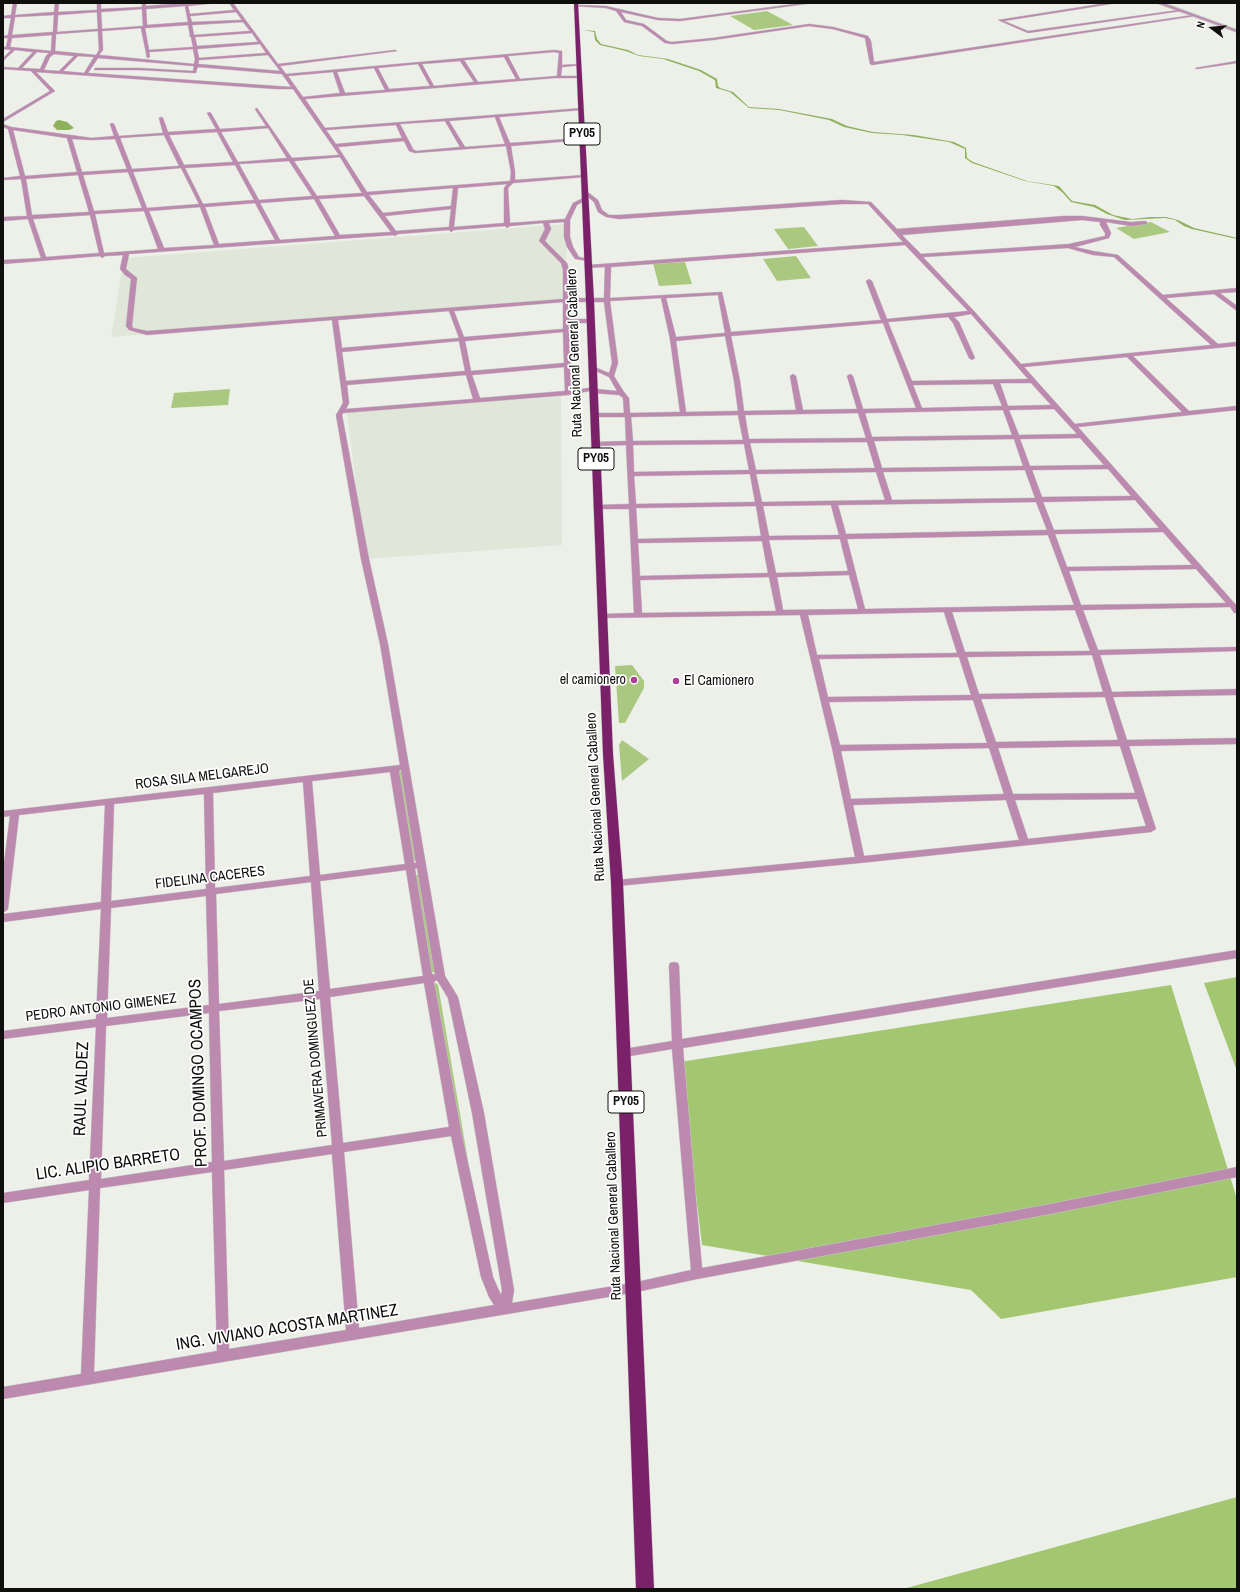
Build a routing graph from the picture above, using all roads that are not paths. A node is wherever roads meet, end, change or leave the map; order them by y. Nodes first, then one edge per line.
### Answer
1 (15, 3) edge
2 (57, 3) edge
3 (99, 3) edge
4 (214, 3) edge
5 (231, 3) edge
6 (811, 3) edge
7 (1115, 3) edge
8 (1159, 3) edge
9 (186, 4) edge
10 (197, 4) edge
11 (576, 4) edge
12 (144, 5) edge
13 (100, 10) junction
14 (618, 10) junction
15 (237, 11) junction
16 (1179, 11) junction
17 (56, 13) junction
18 (188, 15) junction
19 (14, 16) junction
20 (1193, 16) junction
21 (3, 17) edge
22 (680, 20) junction
23 (245, 21) junction
24 (188, 23) junction
25 (658, 24) dead end
26 (651, 25) dead end
27 (644, 26) junction
28 (146, 27) junction
29 (100, 30) junction
30 (1237, 30) edge
31 (253, 32) junction
32 (56, 33) junction
33 (10, 36) junction
34 (191, 36) junction
35 (3, 37) edge
36 (261, 43) junction
37 (3, 48) edge
38 (193, 48) junction
39 (8, 49) junction
40 (14, 49) junction
41 (100, 50) junction
42 (36, 51) junction
43 (147, 51) junction
44 (395, 51) dead end
45 (53, 53) junction
46 (269, 54) junction
47 (77, 55) junction
48 (505, 55) junction
49 (97, 57) junction
50 (104, 57) junction
51 (197, 59) junction
52 (461, 59) junction
53 (3, 60) edge
54 (142, 60) junction
55 (148, 61) junction
56 (1237, 62) edge
57 (419, 63) junction
58 (196, 65) junction
59 (278, 65) junction
60 (580, 65) junction
61 (560, 66) junction
62 (376, 67) junction
63 (3, 68) edge
64 (229, 68) junction
65 (1197, 68) dead end
66 (18, 69) junction
67 (88, 69) junction
68 (140, 69) junction
69 (32, 70) junction
70 (257, 70) junction
71 (334, 70) junction
72 (41, 71) junction
73 (60, 72) junction
74 (195, 72) junction
75 (224, 73) dead end
76 (85, 74) junction
77 (284, 74) junction
78 (252, 76) dead end
79 (136, 77) junction
80 (559, 77) junction
81 (580, 77) junction
82 (218, 78) dead end
83 (518, 80) junction
84 (251, 81) dead end
85 (193, 82) junction
86 (213, 83) junction
87 (477, 84) junction
88 (246, 86) junction
89 (433, 87) junction
90 (295, 88) junction
91 (388, 91) junction
92 (343, 95) junction
93 (302, 98) junction
94 (257, 109) dead end
95 (580, 109) junction
96 (209, 113) dead end
97 (496, 115) junction
98 (161, 118) dead end
99 (446, 120) junction
100 (3, 122) edge
101 (397, 123) junction
102 (112, 124) dead end
103 (3, 125) edge
104 (269, 127) junction
105 (10, 128) junction
106 (219, 130) junction
107 (324, 130) junction
108 (166, 134) junction
109 (69, 137) junction
110 (116, 137) junction
111 (404, 139) junction
112 (582, 139) junction
113 (508, 145) junction
114 (335, 146) junction
115 (464, 149) junction
116 (341, 156) junction
117 (290, 159) junction
118 (238, 163) junction
119 (183, 167) junction
120 (129, 170) junction
121 (80, 174) junction
122 (584, 176) junction
123 (24, 177) junction
124 (3, 179) edge
125 (512, 182) junction
126 (456, 187) junction
127 (365, 193) junction
128 (585, 195) junction
129 (316, 198) junction
130 (258, 202) junction
131 (202, 206) junction
132 (453, 207) junction
133 (145, 210) junction
134 (92, 213) junction
135 (382, 216) junction
136 (30, 217) junction
137 (3, 219) edge
138 (1103, 221) junction
139 (567, 222) junction
140 (546, 223) junction
141 (1145, 223) dead end
142 (507, 226) junction
143 (548, 229) junction
144 (451, 230) junction
145 (897, 233) junction
146 (395, 234) junction
147 (338, 237) junction
148 (278, 242) junction
149 (907, 243) junction
150 (217, 246) junction
151 (1065, 246) junction
152 (550, 249) junction
153 (162, 251) junction
154 (563, 253) dead end
155 (126, 254) junction
156 (570, 255) dead end
157 (102, 256) junction
158 (920, 256) junction
159 (577, 258) junction
160 (44, 259) junction
161 (3, 262) edge
162 (588, 264) junction
163 (608, 266) junction
164 (869, 281) dead end
165 (1237, 290) edge
166 (1215, 292) junction
167 (663, 296) junction
168 (1161, 297) junction
169 (566, 300) junction
170 (607, 300) junction
171 (590, 301) junction
172 (451, 309) junction
173 (1237, 309) edge
174 (972, 312) junction
175 (950, 316) junction
176 (335, 319) junction
177 (566, 321) junction
178 (591, 321) junction
179 (885, 321) junction
180 (567, 330) junction
181 (727, 335) junction
182 (462, 339) junction
183 (673, 339) junction
184 (1237, 344) edge
185 (1216, 346) junction
186 (339, 350) junction
187 (1128, 355) junction
188 (972, 358) dead end
189 (568, 365) junction
190 (1020, 366) junction
191 (592, 368) junction
192 (468, 372) junction
193 (611, 376) junction
194 (792, 376) dead end
195 (850, 376) dead end
196 (1033, 381) junction
197 (996, 382) junction
198 (343, 383) junction
199 (909, 383) junction
200 (593, 390) junction
201 (568, 393) junction
202 (621, 393) junction
203 (477, 400) junction
204 (1056, 407) junction
205 (1006, 408) junction
206 (1237, 408) edge
207 (920, 410) junction
208 (341, 411) junction
209 (862, 411) junction
210 (800, 412) junction
211 (741, 413) junction
212 (683, 414) junction
213 (1188, 414) junction
214 (628, 415) junction
215 (594, 416) junction
216 (1073, 426) junction
217 (1082, 436) junction
218 (1017, 437) junction
219 (870, 439) junction
220 (746, 441) junction
221 (629, 443) junction
222 (595, 444) junction
223 (1110, 467) junction
224 (1028, 468) junction
225 (879, 470) junction
226 (752, 472) junction
227 (630, 474) junction
228 (1137, 498) junction
229 (1039, 500) junction
230 (889, 502) junction
231 (834, 503) junction
232 (758, 504) junction
233 (598, 507) junction
234 (632, 507) junction
235 (1165, 530) junction
236 (1051, 532) junction
237 (842, 537) junction
238 (765, 538) junction
239 (634, 541) junction
240 (1198, 567) junction
241 (1064, 569) junction
242 (852, 573) junction
243 (772, 575) junction
244 (636, 578) junction
245 (1078, 607) junction
246 (1234, 608) edge
247 (947, 610) junction
248 (862, 611) junction
249 (803, 612) junction
250 (780, 613) junction
251 (638, 615) junction
252 (602, 616) junction
253 (1237, 649) edge
254 (1095, 653) junction
255 (962, 655) junction
256 (814, 656) junction
257 (1237, 692) edge
258 (1109, 694) junction
259 (976, 696) junction
260 (824, 700) junction
261 (1237, 741) edge
262 (1124, 743) junction
263 (992, 746) junction
264 (836, 748) junction
265 (399, 768) junction
266 (307, 778) junction
267 (208, 790) junction
268 (1141, 796) junction
269 (1010, 797) junction
270 (110, 801) junction
271 (847, 802) junction
272 (15, 812) junction
273 (3, 814) edge
274 (1025, 843) junction
275 (860, 860) junction
276 (421, 865) junction
277 (410, 867) junction
278 (315, 879) junction
279 (617, 883) junction
280 (210, 892) junction
281 (106, 905) junction
282 (3, 908) edge
283 (3, 918) edge
284 (1237, 954) edge
285 (674, 966) dead end
286 (440, 977) junction
287 (428, 978) junction
288 (325, 994) junction
289 (214, 1008) junction
290 (101, 1022) junction
291 (3, 1035) edge
292 (677, 1045) junction
293 (624, 1053) junction
294 (455, 1131) junction
295 (338, 1148) junction
296 (218, 1166) junction
297 (1237, 1172) edge
298 (95, 1184) junction
299 (3, 1198) edge
300 (697, 1274) junction
301 (632, 1288) junction
302 (504, 1309) junction
303 (353, 1335) junction
304 (223, 1356) junction
305 (87, 1378) junction
306 (3, 1392) edge
307 (646, 1589) edge

1 - 19 street
2 - 17 street
3 - 13 street
4 - 10 street
5 - 15 street
6 - 22 street
7 - 16 street
8 - 16 street
9 - 10 street
9 - 12 street
9 - 18 street
11 - 14 street
11 - 60 highway, Ruta Nacional General Caballero / PY05
12 - 13 street
12 - 28 street
13 - 17 street
13 - 29 street
14 - 22 street
14 - 27 street
15 - 18 street
15 - 23 street
16 - 20 street
17 - 19 street
17 - 32 street
18 - 24 street
19 - 21 street
19 - 33 street
20 - 27 street
20 - 30 street
22 - 25 street
23 - 24 street
23 - 31 street
24 - 28 street
24 - 34 street
26 - 27 street
28 - 29 street
28 - 43 street
29 - 32 street
29 - 41 street
31 - 34 street
31 - 36 street
32 - 33 street
32 - 45 street
33 - 35 street
33 - 39 street
34 - 38 street
36 - 38 street
36 - 46 street
37 - 39 street
38 - 43 street
38 - 51 street
39 - 40 street
40 - 42 street
40 - 53 street
41 - 49 street
41 - 50 street
42 - 45 street
42 - 66 street
43 - 55 street
44 - 59 street
45 - 47 street
45 - 72 street
46 - 51 street
46 - 59 street
47 - 49 street
47 - 73 street
48 - 52 street
48 - 61 street
48 - 83 street
49 - 50 street
49 - 67 street
50 - 54 street
51 - 58 street
52 - 57 street
52 - 87 street
54 - 55 street
54 - 68 street
55 - 58 street
56 - 65 street
57 - 62 street
57 - 89 street
58 - 64 street
58 - 74 street
59 - 77 street
60 - 61 street
60 - 81 highway, Ruta Nacional General Caballero / PY05
61 - 80 street
62 - 71 street
62 - 91 street
63 - 66 street
64 - 70 street
64 - 75 street
66 - 69 street
67 - 68 street
67 - 76 street
68 - 74 street
68 - 79 street
69 - 72 street
69 - 100 street
70 - 77 street
70 - 78 street
71 - 77 street
71 - 92 street
72 - 73 street
73 - 76 street
74 - 85 street
76 - 79 street
77 - 90 street
79 - 85 street
80 - 81 street
80 - 83 street
81 - 95 highway, Ruta Nacional General Caballero / PY05
82 - 86 street
83 - 87 street
84 - 88 street
85 - 86 street
86 - 88 street
87 - 89 street
88 - 90 street
89 - 91 street
90 - 93 street
91 - 92 street
92 - 93 street
93 - 107 street
94 - 104 street
95 - 97 street
95 - 112 highway, Ruta Nacional General Caballero / PY05
96 - 106 street
97 - 99 street
97 - 113 street
98 - 108 street
99 - 101 street
99 - 115 street
101 - 107 street
101 - 111 street
102 - 110 street
103 - 105 street
104 - 106 street
104 - 117 street
105 - 109 street
105 - 123 street
106 - 108 street
106 - 118 street
107 - 114 street
108 - 110 street
108 - 119 street
109 - 110 street
109 - 121 street
110 - 120 street
111 - 114 street
111 - 115 street
112 - 113 street
112 - 122 highway, Ruta Nacional General Caballero / PY05
113 - 115 street
113 - 125 street
114 - 116 street
116 - 117 street
116 - 127 street
117 - 118 street
117 - 129 street
118 - 119 street
118 - 130 street
119 - 120 street
119 - 131 street
120 - 121 street
120 - 133 street
121 - 123 street
121 - 134 street
122 - 125 street
122 - 128 highway, Ruta Nacional General Caballero / PY05
123 - 124 street
123 - 136 street
125 - 126 street
125 - 142 street
126 - 127 street
126 - 132 street
127 - 129 street
127 - 135 street
128 - 139 street
128 - 145 street
128 - 162 highway, Ruta Nacional General Caballero / PY05
129 - 130 street
129 - 147 street
130 - 131 street
130 - 148 street
131 - 133 street
131 - 150 street
132 - 135 street
132 - 144 street
133 - 134 street
133 - 153 street
134 - 136 street
134 - 157 street
135 - 146 street
136 - 137 street
136 - 160 street
138 - 141 street
138 - 145 street
138 - 151 street
139 - 140 street
139 - 143 street
139 - 159 street
140 - 142 street
140 - 143 street
142 - 144 street
143 - 152 street
144 - 146 street
145 - 149 street
146 - 147 street
147 - 148 street
148 - 150 street
149 - 158 street
149 - 163 street
150 - 153 street
151 - 158 street
151 - 168 street
152 - 154 street
152 - 169 street
153 - 155 street
155 - 157 street
155 - 176 street
156 - 159 street
157 - 160 street
158 - 174 street
159 - 162 street
160 - 161 street
162 - 163 street
162 - 171 highway, Ruta Nacional General Caballero / PY05
163 - 170 street
164 - 179 street
165 - 166 street
166 - 168 street
166 - 173 street
167 - 170 street
167 - 181 street
167 - 183 street
168 - 185 street
169 - 171 street
169 - 172 street
169 - 177 street
170 - 171 street
170 - 193 street
171 - 178 highway, Ruta Nacional General Caballero / PY05
172 - 176 street
172 - 182 street
174 - 175 street
174 - 190 street
175 - 179 street
175 - 188 street
176 - 186 street
177 - 178 street
177 - 180 street
178 - 191 highway, Ruta Nacional General Caballero / PY05
179 - 181 street
179 - 199 street
180 - 182 street
180 - 189 street
181 - 183 street
181 - 211 street
182 - 186 street
182 - 192 street
183 - 212 street
184 - 185 street
185 - 187 street
186 - 198 street
187 - 190 street
187 - 213 street
189 - 192 street
189 - 201 street
190 - 196 street
191 - 193 street
191 - 200 highway, Ruta Nacional General Caballero / PY05
192 - 198 street
192 - 203 street
193 - 202 street
194 - 210 street
195 - 209 street
196 - 197 street
196 - 204 street
197 - 199 street
197 - 205 street
198 - 208 street
199 - 207 street
200 - 201 street
200 - 202 street
200 - 215 highway, Ruta Nacional General Caballero / PY05
201 - 203 street
202 - 214 street
203 - 208 street
204 - 205 street
204 - 216 street
205 - 207 street
205 - 218 street
206 - 213 street
207 - 209 street
208 - 265 street
209 - 210 street
209 - 219 street
210 - 211 street
211 - 212 street
211 - 220 street
212 - 214 street
213 - 216 street
214 - 215 street
214 - 221 street
215 - 222 highway, Ruta Nacional General Caballero / PY05
216 - 217 street
217 - 218 street
217 - 223 street
218 - 219 street
218 - 224 street
219 - 220 street
219 - 225 street
220 - 221 street
220 - 226 street
221 - 222 street
221 - 227 street
222 - 233 highway, Ruta Nacional General Caballero / PY05
223 - 224 street
223 - 228 street
224 - 225 street
224 - 229 street
225 - 226 street
225 - 230 street
226 - 227 street
226 - 232 street
227 - 234 street
228 - 229 street
228 - 235 street
229 - 230 street
229 - 236 street
230 - 231 street
231 - 232 street
231 - 237 street
232 - 234 street
232 - 238 street
233 - 234 street
233 - 252 highway, Ruta Nacional General Caballero / PY05
234 - 239 street
235 - 236 street
235 - 240 street
236 - 237 street
236 - 241 street
237 - 238 street
237 - 242 street
238 - 239 street
238 - 243 street
239 - 244 street
240 - 241 street
240 - 246 street
241 - 245 street
242 - 243 street
242 - 248 street
243 - 244 street
243 - 250 street
244 - 251 street
245 - 246 street
245 - 247 street
245 - 254 street
247 - 248 street
247 - 255 street
248 - 249 street
249 - 250 street
249 - 256 street
250 - 251 street
251 - 252 street
252 - 279 highway, Ruta Nacional General Caballero / PY05
253 - 254 street
254 - 255 street
254 - 258 street
255 - 256 street
255 - 259 street
256 - 260 street
257 - 258 street
258 - 259 street
258 - 262 street
259 - 260 street
259 - 263 street
260 - 264 street
261 - 262 street
262 - 263 street
262 - 268 street
263 - 264 street
263 - 269 street
264 - 271 street
265 - 266 street, ROSA SILA MELGAREJO
265 - 276 street
265 - 277 street
266 - 267 street, ROSA SILA MELGAREJO
266 - 278 street, PRIMAVERA DOMINGUEZ DE
267 - 270 street, ROSA SILA MELGAREJO
267 - 280 street, PROF. DOMINGO OCAMPOS
268 - 269 street
268 - 274 street
269 - 271 street
269 - 274 street
270 - 272 street, ROSA SILA MELGAREJO
270 - 281 street, RAUL VALDEZ
271 - 275 street
272 - 273 street, ROSA SILA MELGAREJO
272 - 282 street
274 - 275 street
275 - 279 street
276 - 277 street, FIDELINA CACERES
276 - 286 street
277 - 278 street, FIDELINA CACERES
277 - 287 street
278 - 280 street, FIDELINA CACERES
278 - 288 street, PRIMAVERA DOMINGUEZ DE
279 - 293 highway, Ruta Nacional General Caballero / PY05
280 - 281 street, FIDELINA CACERES
280 - 289 street, PROF. DOMINGO OCAMPOS
281 - 283 street, FIDELINA CACERES
281 - 290 street, RAUL VALDEZ
284 - 292 street
285 - 292 street
286 - 287 street, PEDRO ANTONIO GIMENEZ
286 - 302 street
287 - 288 street, PEDRO ANTONIO GIMENEZ
287 - 294 street
288 - 289 street, PEDRO ANTONIO GIMENEZ
288 - 295 street, PRIMAVERA DOMINGUEZ DE
289 - 290 street, PEDRO ANTONIO GIMENEZ
289 - 296 street, PROF. DOMINGO OCAMPOS
290 - 291 street, PEDRO ANTONIO GIMENEZ
290 - 298 street, RAUL VALDEZ
292 - 293 street
292 - 300 street
293 - 301 highway, Ruta Nacional General Caballero / PY05
294 - 295 street, LIC. ALIPIO BARRETO
294 - 302 street
295 - 296 street, LIC. ALIPIO BARRETO
295 - 303 street, PRIMAVERA DOMINGUEZ DE
296 - 298 street, LIC. ALIPIO BARRETO
296 - 304 street, PROF. DOMINGO OCAMPOS
297 - 300 street, ING. VIVIANO ACOSTA MARTINEZ
298 - 299 street, LIC. ALIPIO BARRETO
298 - 305 street, RAUL VALDEZ
300 - 301 street, ING. VIVIANO ACOSTA MARTINEZ
301 - 302 street, ING. VIVIANO ACOSTA MARTINEZ
301 - 307 highway, Ruta Nacional General Caballero / PY05
302 - 303 street, ING. VIVIANO ACOSTA MARTINEZ
303 - 304 street, ING. VIVIANO ACOSTA MARTINEZ
304 - 305 street, ING. VIVIANO ACOSTA MARTINEZ
305 - 306 street, ING. VIVIANO ACOSTA MARTINEZ

